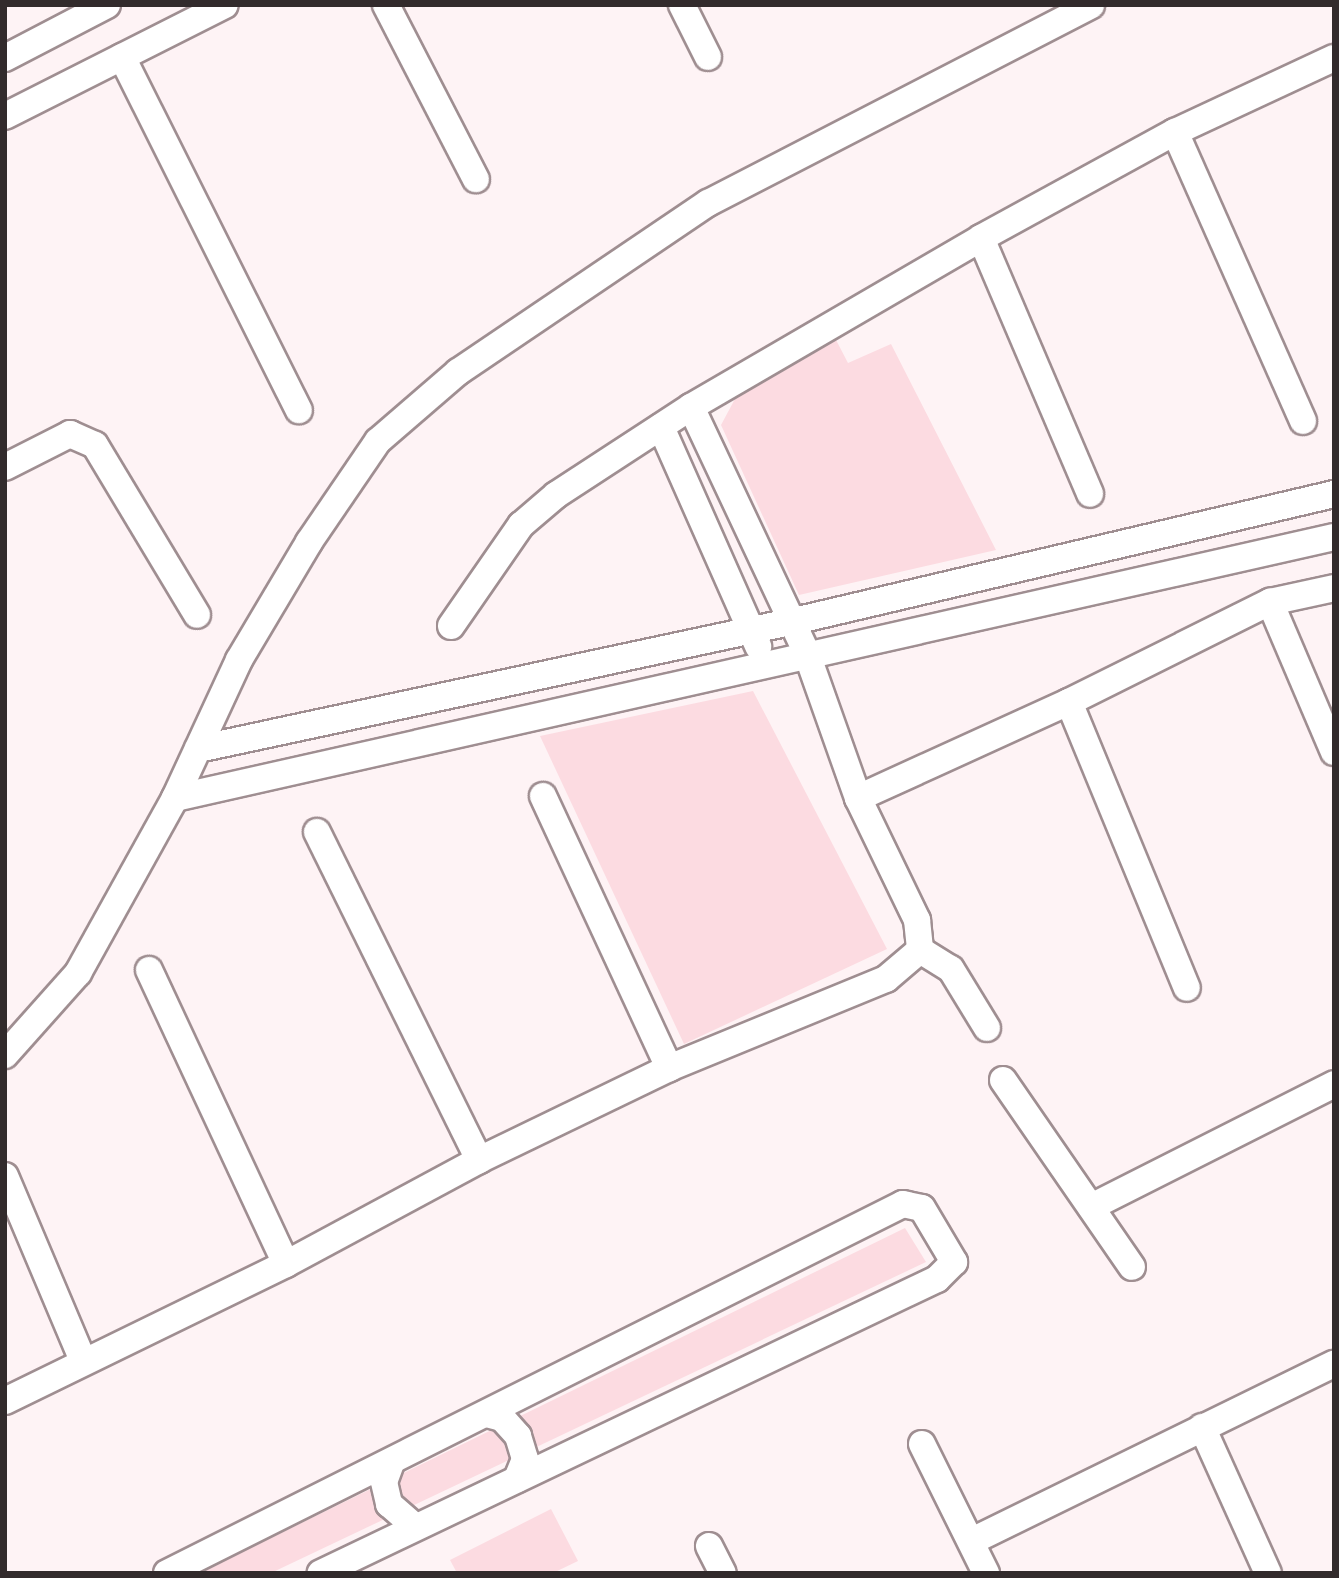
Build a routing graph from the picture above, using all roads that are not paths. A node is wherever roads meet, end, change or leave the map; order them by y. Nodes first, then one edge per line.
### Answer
1 (107, 5) edge
2 (225, 5) edge
3 (386, 5) edge
4 (682, 5) edge
5 (1091, 5) edge
6 (122, 57) junction
7 (708, 57) dead end
8 (5, 58) edge
9 (1334, 58) edge
10 (5, 116) edge
11 (1175, 132) junction
12 (476, 179) dead end
13 (982, 237) junction
14 (691, 407) junction
15 (299, 410) dead end
16 (1303, 421) dead end
17 (661, 427) junction
18 (5, 467) edge
19 (1090, 494) dead end
20 (1334, 494) edge
21 (1334, 537) edge
22 (1334, 588) edge
23 (1270, 602) junction
24 (198, 615) dead end
25 (790, 622) junction
26 (452, 626) dead end
27 (753, 631) junction
28 (807, 654) junction
29 (765, 665) junction
30 (1069, 702) junction
31 (246, 739) junction
32 (198, 749) junction
33 (1334, 752) edge
34 (244, 782) junction
35 (543, 796) dead end
36 (175, 798) junction
37 (858, 798) junction
38 (317, 832) dead end
39 (920, 950) junction
40 (149, 970) dead end
41 (1187, 988) dead end
42 (987, 1028) dead end
43 (5, 1055) edge
44 (669, 1068) junction
45 (1003, 1080) dead end
46 (1334, 1084) edge
47 (479, 1160) junction
48 (5, 1176) edge
49 (1091, 1207) junction
50 (286, 1264) junction
51 (1132, 1267) dead end
52 (83, 1362) junction
53 (1334, 1364) edge
54 (5, 1401) edge
55 (486, 1414) junction
56 (1202, 1427) junction
57 (922, 1444) dead end
58 (391, 1464) junction
59 (517, 1479) junction
60 (415, 1527) junction
61 (972, 1541) junction
62 (709, 1546) dead end
63 (167, 1573) edge
64 (320, 1573) edge
65 (723, 1573) edge
66 (986, 1573) edge
67 (1268, 1573) edge

1 - 8 street
2 - 6 street
3 - 12 street
4 - 7 street
5 - 32 street
6 - 10 street
6 - 15 street
9 - 11 street
11 - 13 street
11 - 16 street
13 - 14 street
13 - 19 street
14 - 17 street
14 - 25 street
17 - 26 street
17 - 27 street
18 - 24 street
20 - 25 street
21 - 28 street
22 - 23 street
23 - 30 street
23 - 33 street
25 - 27 street
25 - 28 street
27 - 29 street
27 - 31 street
28 - 29 street
28 - 37 street
29 - 34 street
30 - 37 street
30 - 41 street
31 - 32 street
31 - 34 street
32 - 36 street
34 - 36 street
35 - 44 street
36 - 43 street
37 - 39 street
38 - 47 street
39 - 42 street
39 - 44 street
40 - 50 street
44 - 47 street
45 - 49 street
46 - 49 street
47 - 50 street
48 - 52 street
49 - 51 street
50 - 52 street
52 - 54 street
53 - 56 street
55 - 58 street
55 - 59 street
55 - 59 street
56 - 61 street
56 - 67 street
57 - 61 street
58 - 60 street
58 - 63 street
59 - 60 street
60 - 64 street
61 - 66 street
62 - 65 street

